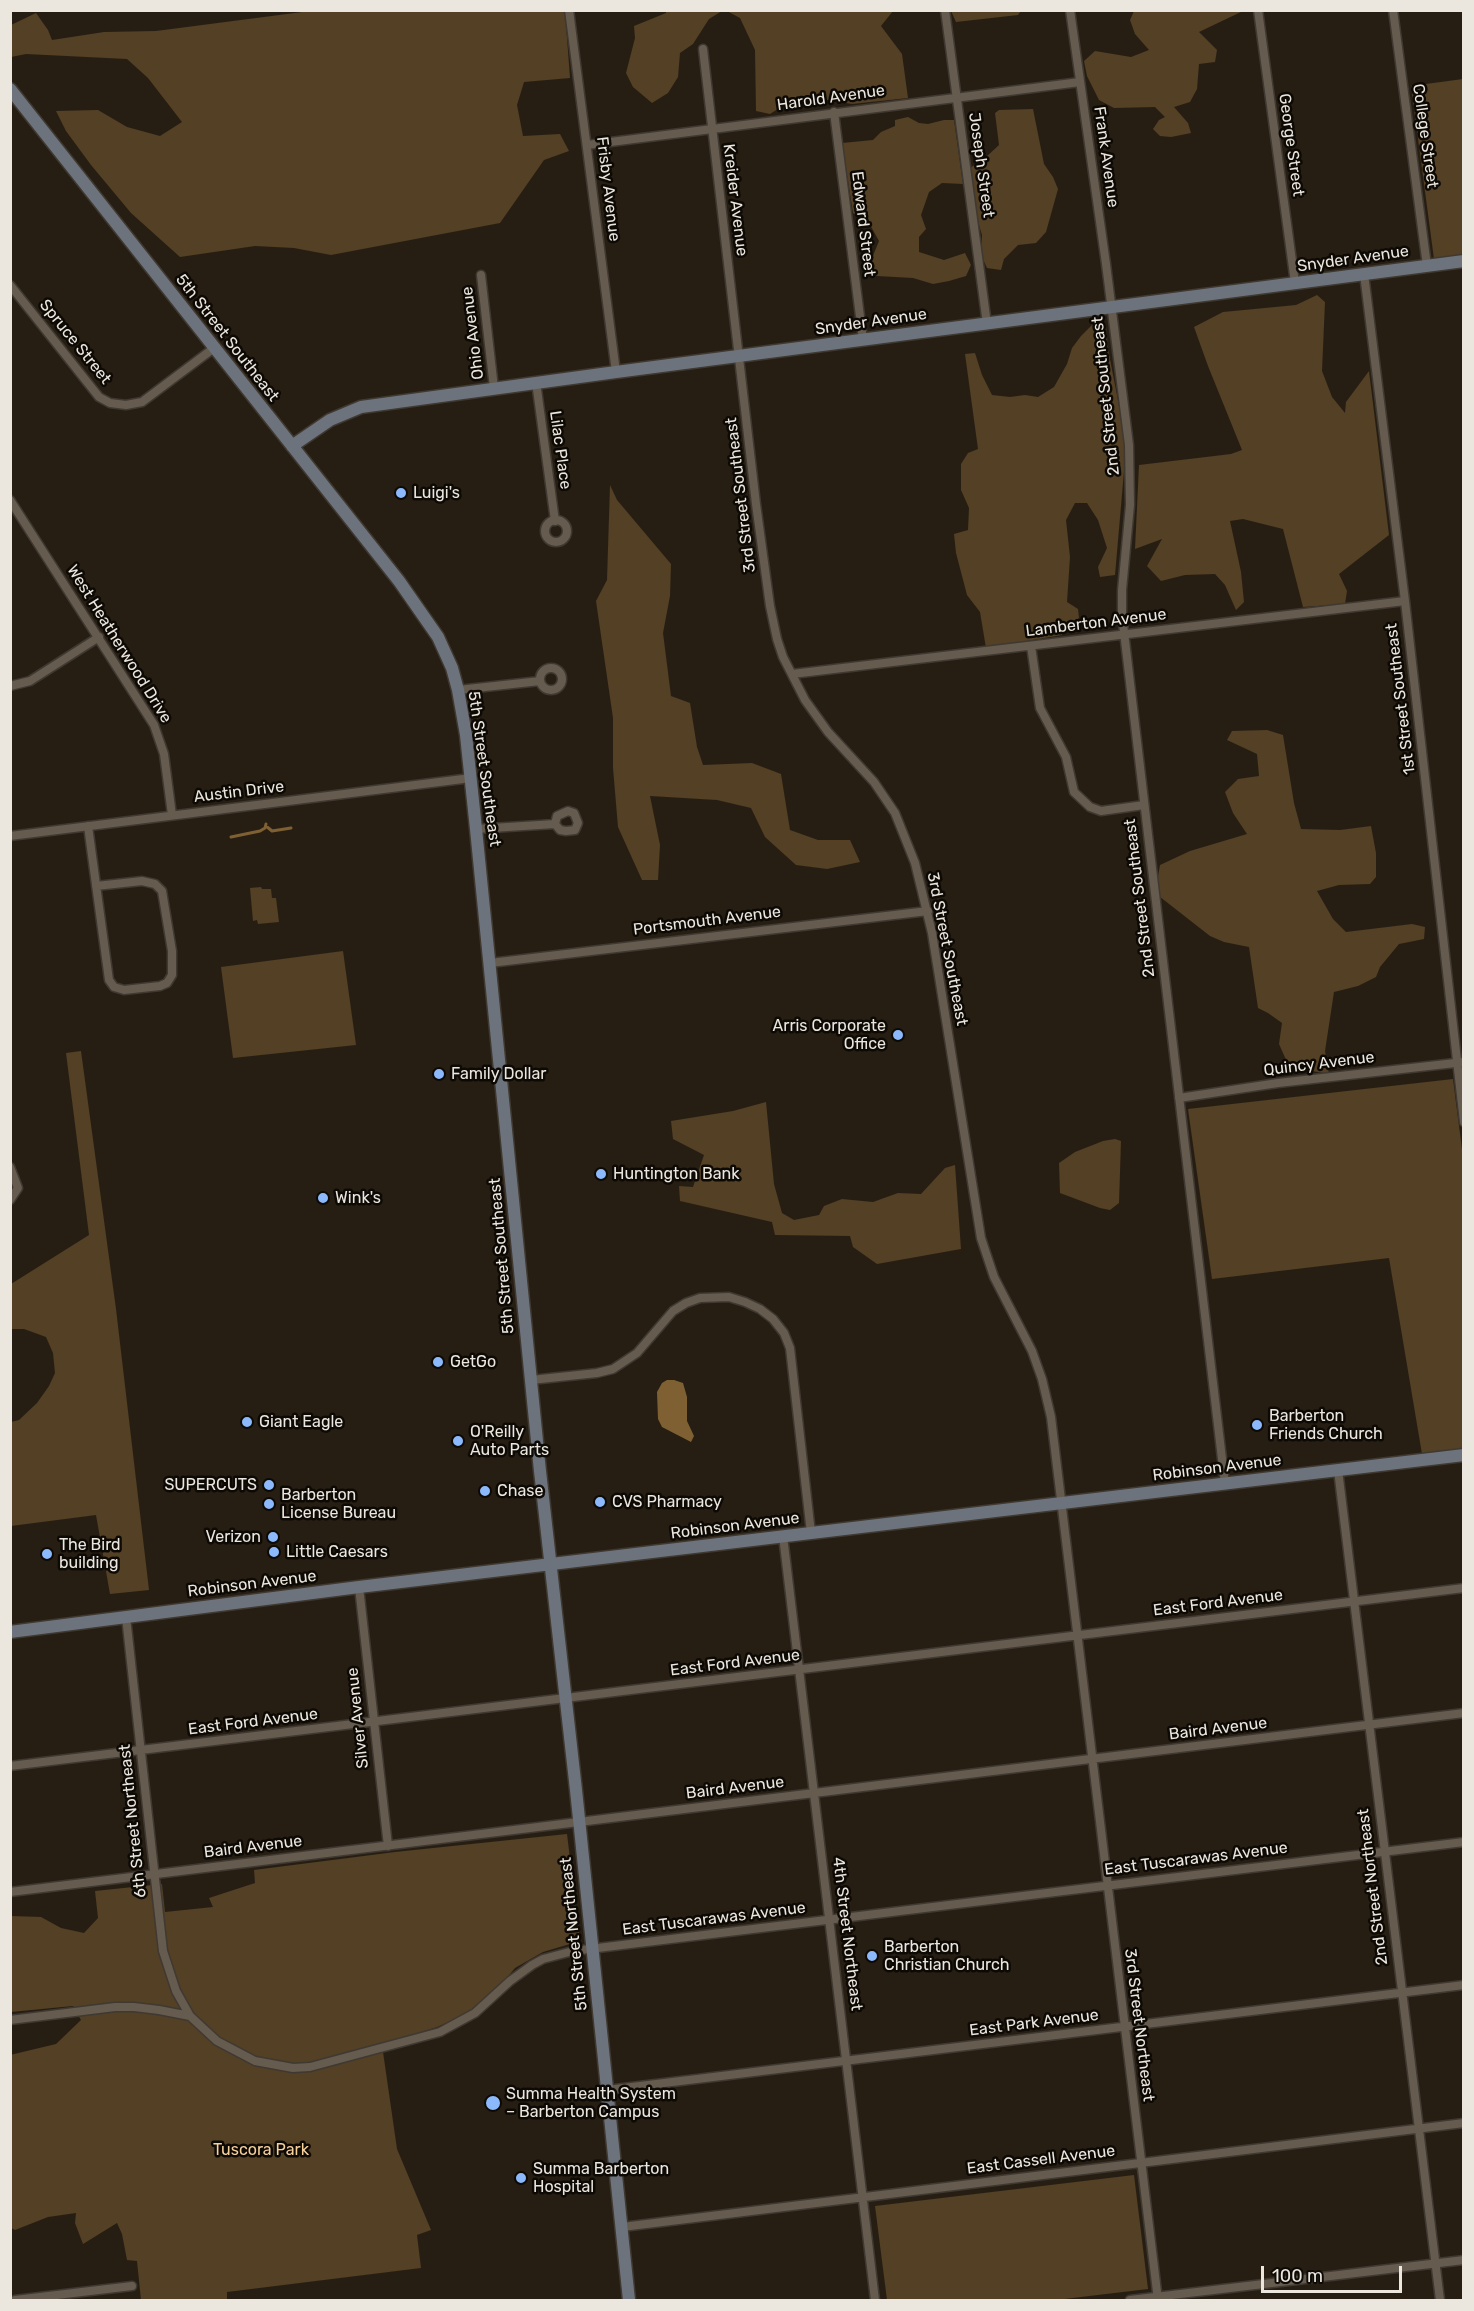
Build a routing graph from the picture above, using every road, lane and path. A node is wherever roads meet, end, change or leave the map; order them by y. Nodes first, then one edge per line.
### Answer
1 (569, 10) edge
2 (945, 10) edge
3 (1070, 10) edge
4 (1258, 10) edge
5 (1393, 10) edge
6 (703, 49) dead end
7 (1080, 81) junction
8 (10, 89) edge
9 (956, 97) junction
10 (834, 112) junction
11 (711, 129) junction
12 (587, 145) junction
13 (1464, 261) edge
14 (1427, 266) junction
15 (1364, 274) junction
16 (481, 275) dead end
17 (1295, 283) junction
18 (10, 285) edge
19 (1112, 307) junction
20 (987, 324) junction
21 (863, 340) junction
22 (214, 348) junction
23 (741, 356) junction
24 (616, 372) junction
25 (536, 382) junction
26 (494, 388) junction
27 (292, 446) junction
28 (10, 500) edge
29 (555, 521) dead end
30 (1405, 602) junction
31 (1124, 635) junction
32 (99, 638) junction
33 (1031, 646) junction
34 (792, 674) junction
35 (540, 681) dead end
36 (10, 686) edge
37 (458, 690) junction
38 (471, 778) junction
39 (1144, 806) junction
40 (172, 815) junction
41 (555, 824) dead end
42 (88, 826) junction
43 (476, 829) junction
44 (10, 836) edge
45 (96, 886) junction
46 (928, 911) junction
47 (490, 963) junction
48 (1460, 1062) edge
49 (1179, 1098) junction
50 (1464, 1122) edge
51 (10, 1167) edge
52 (10, 1200) edge
53 (531, 1380) junction
54 (1464, 1455) edge
55 (1338, 1470) junction
56 (1225, 1484) junction
57 (1060, 1503) junction
58 (811, 1533) junction
59 (783, 1536) junction
60 (551, 1564) junction
61 (359, 1587) junction
62 (1464, 1588) edge
63 (1354, 1602) junction
64 (126, 1617) junction
65 (10, 1632) edge
66 (1076, 1636) junction
67 (798, 1670) junction
68 (566, 1699) junction
69 (1464, 1713) edge
70 (374, 1722) junction
71 (1369, 1725) junction
72 (141, 1751) junction
73 (1091, 1760) junction
74 (10, 1766) edge
75 (814, 1794) junction
76 (579, 1823) junction
77 (1464, 1842) edge
78 (388, 1846) junction
79 (1385, 1851) junction
80 (155, 1875) junction
81 (1107, 1886) junction
82 (10, 1892) edge
83 (829, 1920) junction
84 (593, 1949) junction
85 (1464, 1985) edge
86 (1401, 1993) junction
87 (190, 2016) junction
88 (10, 2020) edge
89 (1123, 2027) junction
90 (846, 2061) junction
91 (608, 2090) junction
92 (1464, 2123) edge
93 (1418, 2129) junction
94 (1141, 2163) junction
95 (862, 2197) junction
96 (622, 2227) junction
97 (1464, 2260) edge
98 (1436, 2264) junction
99 (132, 2286) dead end
100 (1157, 2299) edge
101 (15, 2301) edge
102 (629, 2301) edge
103 (875, 2301) edge
104 (1130, 2301) edge
105 (1440, 2301) edge

1 - 12 street, Frisby Avenue
2 - 9 street, Joseph Street
3 - 7 street, Frank Avenue
4 - 17 street, George Street
5 - 14 street, College Street
6 - 11 street, Kreider Avenue
7 - 9 street, Harold Avenue
7 - 19 street, Frank Avenue
8 - 22 main road, 5th Street Southeast
9 - 10 street, Harold Avenue
9 - 20 street, Joseph Street
10 - 11 street, Harold Avenue
10 - 21 street, Edward Street
11 - 12 street, Harold Avenue
11 - 23 street, Kreider Avenue
12 - 24 street, Frisby Avenue
13 - 14 main road, Snyder Avenue
14 - 15 main road, Snyder Avenue
15 - 17 main road, Snyder Avenue
15 - 30 street, 1st Street Southeast
16 - 26 street, Ohio Avenue
17 - 19 main road, Snyder Avenue
18 - 22 street, Spruce Street
19 - 20 main road, Snyder Avenue
19 - 31 street, 2nd Street Southeast
20 - 21 main road, Snyder Avenue
21 - 23 main road, Snyder Avenue
22 - 27 main road, 5th Street Southeast
23 - 24 main road, Snyder Avenue
23 - 34 street, 3rd Street Southeast
24 - 25 main road, Snyder Avenue
25 - 26 main road, Snyder Avenue
25 - 29 street, Lilac Place
26 - 27 main road, Snyder Avenue
27 - 37 main road, 5th Street Southeast
28 - 32 street, West Heatherwood Drive
30 - 31 street, Lamberton Avenue
30 - 48 street, 1st Street Southeast
31 - 33 street, Lamberton Avenue
31 - 39 street, 2nd Street Southeast
32 - 36 street
32 - 40 street, West Heatherwood Drive
33 - 34 street, Lamberton Avenue
33 - 39 street
34 - 46 street, 3rd Street Southeast
35 - 37 street
37 - 38 main road, 5th Street Southeast
38 - 40 street, Austin Drive
38 - 43 main road, 5th Street Southeast
39 - 49 street, 2nd Street Southeast
40 - 42 street, Austin Drive
41 - 43 street
42 - 44 street, Austin Drive
42 - 45 street
43 - 47 main road, 5th Street Southeast
45 - 45 street
46 - 47 street, Portsmouth Avenue
46 - 57 street, 3rd Street Southeast
47 - 53 main road, 5th Street Southeast
48 - 49 street, Quincy Avenue
48 - 50 street, 1st Street Southeast
49 - 56 street, 2nd Street Southeast
51 - 52 street
53 - 58 street
53 - 60 main road, 5th Street Southeast
54 - 55 main road, Robinson Avenue
55 - 56 main road, Robinson Avenue
55 - 63 street, 2nd Street Northeast
56 - 57 main road, Robinson Avenue
57 - 58 main road, Robinson Avenue
57 - 66 street, 3rd Street Northeast
58 - 59 main road, Robinson Avenue
59 - 60 main road, Robinson Avenue
59 - 67 street, 4th Street Northeast
60 - 61 main road, Robinson Avenue
60 - 68 main road, 5th Street Northeast
61 - 64 main road, Robinson Avenue
61 - 70 street, Silver Avenue
62 - 63 street, East Ford Avenue
63 - 66 street, East Ford Avenue
63 - 71 street, 2nd Street Northeast
64 - 65 main road, Robinson Avenue
64 - 72 street, 6th Street Northeast
66 - 67 street, East Ford Avenue
66 - 73 street, 3rd Street Northeast
67 - 68 street, East Ford Avenue
67 - 75 street, 4th Street Northeast
68 - 70 street, East Ford Avenue
68 - 76 main road, 5th Street Northeast
69 - 71 street, Baird Avenue
70 - 72 street, East Ford Avenue
70 - 78 street, Silver Avenue
71 - 73 street, Baird Avenue
71 - 79 street, 2nd Street Northeast
72 - 74 street, East Ford Avenue
72 - 80 street, 6th Street Northeast
73 - 75 street, Baird Avenue
73 - 81 street, 3rd Street Northeast
75 - 76 street, Baird Avenue
75 - 83 street, 4th Street Northeast
76 - 78 street, Baird Avenue
76 - 84 main road, 5th Street Northeast
77 - 79 street, East Tuscarawas Avenue
78 - 80 street, Baird Avenue
79 - 81 street, East Tuscarawas Avenue
79 - 86 street, 2nd Street Northeast
80 - 82 street, Baird Avenue
80 - 87 street, 6th Street Northeast
81 - 83 street, East Tuscarawas Avenue
81 - 89 street, 3rd Street Northeast
83 - 84 street, East Tuscarawas Avenue
83 - 90 street, 4th Street Northeast
84 - 87 street, East Tuscarawas Avenue
84 - 91 main road, 5th Street Northeast
85 - 86 street, East Park Avenue
86 - 89 street, East Park Avenue
86 - 93 street, 2nd Street Northeast
87 - 88 street
89 - 90 street, East Park Avenue
89 - 94 street, 3rd Street Northeast
90 - 91 street, East Park Avenue
90 - 95 street, 4th Street Northeast
91 - 96 main road, 5th Street Northeast
92 - 93 street, East Cassell Avenue
93 - 94 street, East Cassell Avenue
93 - 98 street, 2nd Street Northeast
94 - 95 street, East Cassell Avenue
94 - 100 street, 3rd Street Northeast
95 - 96 street, East Cassell Avenue
95 - 103 street, 4th Street Northeast
96 - 102 main road, 5th Street Northeast
97 - 98 street
98 - 100 street
98 - 105 street, 2nd Street Northeast
99 - 101 street
100 - 104 street

